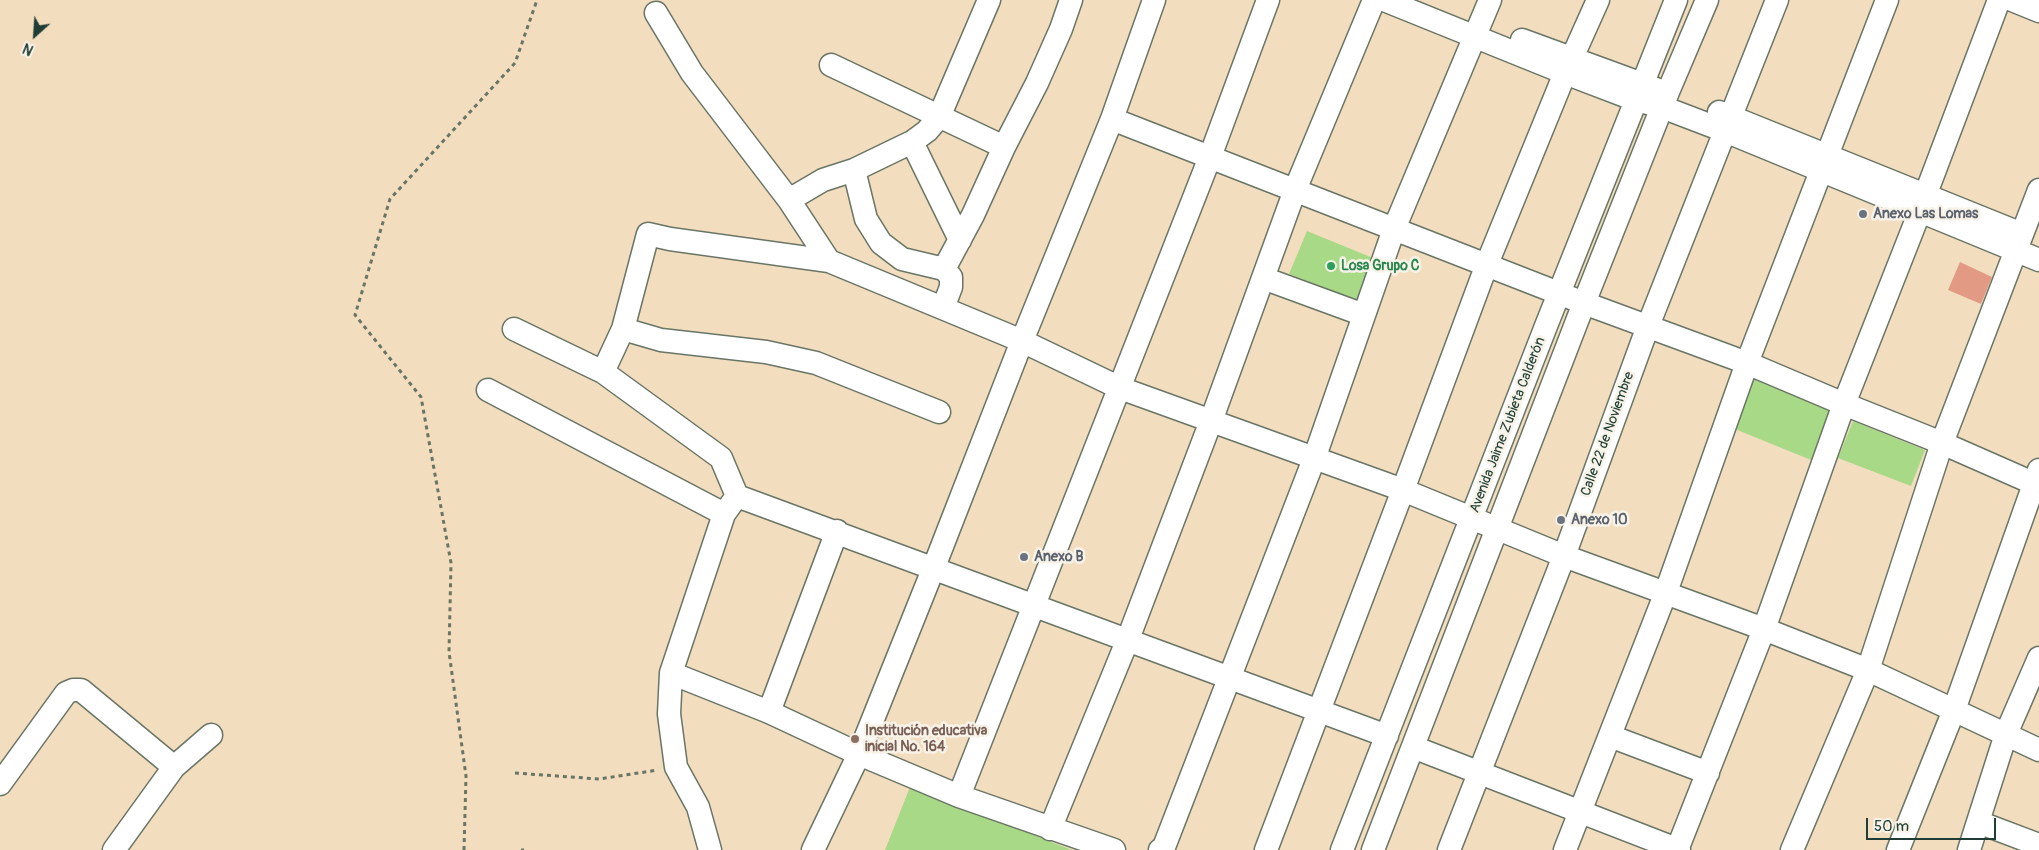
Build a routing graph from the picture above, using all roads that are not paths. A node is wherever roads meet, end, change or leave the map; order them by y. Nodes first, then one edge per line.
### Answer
1 (989, 0) edge
2 (1070, 0) edge
3 (1154, 0) edge
4 (1268, 0) edge
5 (1374, 0) edge
6 (1384, 0) edge
7 (1419, 0) edge
8 (1490, 0) edge
9 (1598, 0) edge
10 (1676, 0) edge
11 (1707, 0) edge
12 (1777, 0) edge
13 (1886, 0) edge
14 (1999, 0) edge
15 (2012, 0) edge
16 (2039, 11) edge
17 (656, 13) dead end
18 (1477, 30) junction
19 (831, 65) dead end
20 (1569, 66) junction
21 (1639, 93) junction
22 (1665, 100) junction
23 (939, 117) junction
24 (1112, 118) junction
25 (1728, 123) junction
26 (912, 142) junction
27 (1004, 146) junction
28 (1210, 157) junction
29 (1825, 164) junction
30 (854, 170) junction
31 (1295, 190) junction
32 (2039, 190) edge
33 (789, 200) junction
34 (1922, 203) junction
35 (1394, 229) junction
36 (960, 240) junction
37 (2019, 242) junction
38 (2039, 260) edge
39 (828, 261) junction
40 (1487, 264) junction
41 (944, 269) junction
42 (1263, 278) junction
43 (1559, 293) junction
44 (1584, 303) junction
45 (943, 308) junction
46 (1364, 315) junction
47 (1648, 326) junction
48 (514, 329) dead end
49 (623, 329) junction
50 (1022, 341) junction
51 (1748, 363) junction
52 (603, 372) junction
53 (1120, 388) junction
54 (488, 390) dead end
55 (1844, 404) junction
56 (939, 412) dead end
57 (1211, 421) junction
58 (1942, 443) junction
59 (1314, 459) junction
60 (2036, 476) edge
61 (1403, 490) junction
62 (738, 496) junction
63 (724, 514) junction
64 (1472, 519) junction
65 (1498, 530) junction
66 (837, 532) junction
67 (1564, 556) junction
68 (934, 567) junction
69 (1666, 592) junction
70 (1032, 606) junction
71 (1764, 629) junction
72 (1128, 639) junction
73 (2039, 658) edge
74 (1868, 670) junction
75 (671, 673) junction
76 (1230, 678) junction
77 (1954, 710) junction
78 (1318, 711) junction
79 (769, 712) junction
80 (2006, 734) junction
81 (211, 735) dead end
82 (1387, 736) junction
83 (1610, 736) junction
84 (1413, 747) junction
85 (2039, 750) edge
86 (859, 754) junction
87 (174, 767) junction
88 (1480, 772) junction
89 (1708, 773) junction
90 (0, 784) edge
91 (959, 796) junction
92 (1580, 812) junction
93 (1978, 822) junction
94 (1050, 829) junction
95 (2039, 846) edge
96 (1166, 849) edge
97 (114, 850) edge
98 (710, 850) edge
99 (813, 850) edge
100 (1114, 850) edge
101 (1266, 850) edge
102 (1342, 850) edge
103 (1373, 850) edge
104 (1449, 850) edge
105 (1566, 850) edge
106 (1678, 850) edge
107 (1792, 850) edge
108 (1898, 850) edge
109 (1969, 850) edge

1 - 23 street
2 - 27 street
3 - 24 street
4 - 28 street
5 - 31 street
6 - 18 street
7 - 18 street
8 - 18 street
9 - 20 street
10 - 21 street, Avenida Jaime Zubieta Calderón
11 - 22 street, Avenida Jaime Zubieta Calderón
12 - 25 street, Calle 22 de Noviembre
13 - 29 street
14 - 34 street
15 - 16 street
17 - 33 street
18 - 20 street
18 - 35 street
19 - 23 street
20 - 21 street
20 - 40 street
21 - 22 street
21 - 43 street, Avenida Jaime Zubieta Calderón
22 - 25 street
22 - 44 street, Avenida Jaime Zubieta Calderón
23 - 26 street
23 - 27 street
24 - 28 street
24 - 50 street
25 - 29 street
25 - 47 street, Calle 22 de Noviembre
26 - 30 street
26 - 36 street
27 - 36 street
28 - 31 street
28 - 53 street
29 - 34 street
29 - 51 street
30 - 33 street
30 - 41 street
31 - 35 street
31 - 42 street
32 - 37 street
33 - 39 street
34 - 37 street
34 - 55 street
35 - 40 street
35 - 46 street
36 - 41 street
37 - 38 street
37 - 58 street
39 - 45 street
39 - 49 street
40 - 43 street
40 - 61 street
41 - 45 street
42 - 46 street
42 - 57 street
43 - 44 street
43 - 64 street, Avenida Jaime Zubieta Calderón
44 - 47 street
44 - 65 street, Avenida Jaime Zubieta Calderón
45 - 50 street
46 - 59 street
47 - 51 street
47 - 67 street, Calle 22 de Noviembre
48 - 52 street
49 - 52 street
49 - 56 street
50 - 53 street
50 - 68 street
51 - 55 street
51 - 69 street
52 - 62 street
53 - 57 street
53 - 70 street
54 - 63 street
55 - 58 street
55 - 71 street
57 - 59 street
57 - 72 street
58 - 60 street
58 - 74 street
59 - 61 street
59 - 76 street
60 - 77 street
61 - 64 street
61 - 78 street
62 - 63 street
62 - 66 street
63 - 75 street
64 - 65 street
64 - 82 street, Avenida Jaime Zubieta Calderón
65 - 67 street
65 - 84 street, Avenida Jaime Zubieta Calderón
66 - 68 street
66 - 79 street
67 - 69 street
67 - 88 street, Calle 22 de Noviembre
68 - 70 street
68 - 86 street
69 - 71 street
69 - 83 street
70 - 72 street
70 - 91 street
71 - 74 street
71 - 89 street
72 - 76 street
72 - 94 street
73 - 80 street
74 - 77 street
74 - 107 street
75 - 79 street
75 - 98 street
76 - 78 street
76 - 96 street
77 - 80 street
77 - 108 street
78 - 82 street
78 - 101 street
79 - 86 street
80 - 85 street
80 - 93 street
81 - 87 street
82 - 102 street, Avenida Jaime Zubieta Calderón
83 - 89 street
83 - 92 street
84 - 88 street
84 - 103 street, Avenida Jaime Zubieta Calderón
86 - 91 street
86 - 99 street
87 - 90 street
87 - 97 street
88 - 92 street
88 - 104 street, Calle 22 de Noviembre
89 - 106 street
91 - 94 street
92 - 105 street
92 - 106 street
93 - 95 street
93 - 109 street
94 - 100 street

